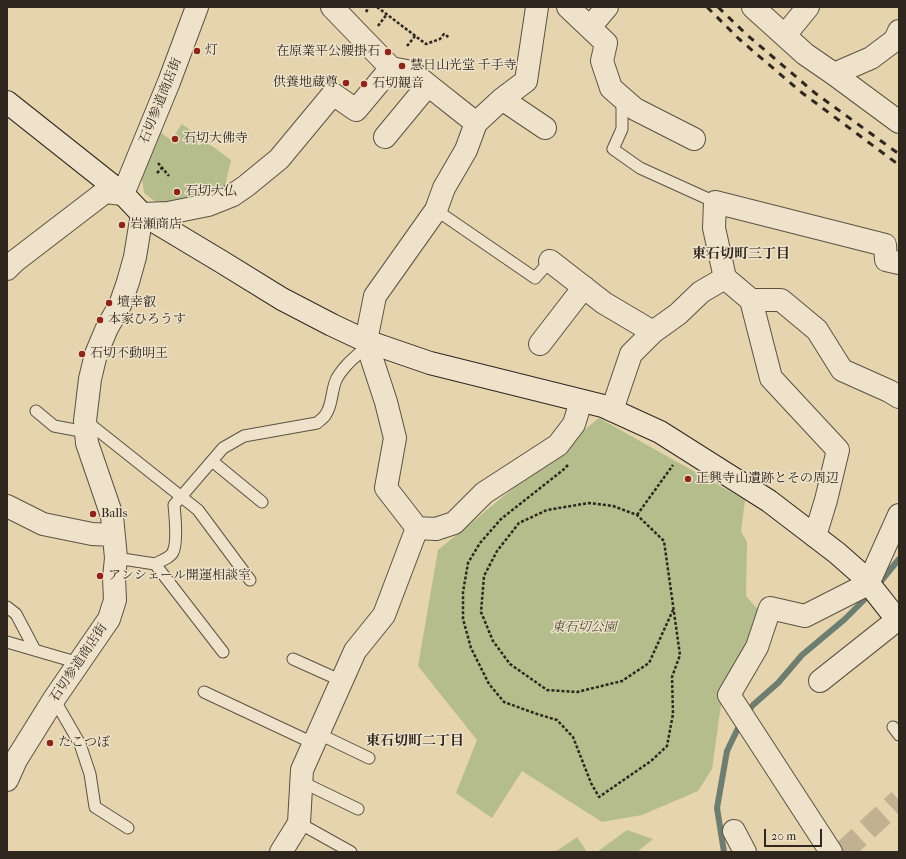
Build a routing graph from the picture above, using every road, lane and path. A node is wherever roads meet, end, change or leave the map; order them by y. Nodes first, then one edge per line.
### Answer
1 (197, 7) edge
2 (332, 7) edge
3 (377, 7) edge
4 (537, 7) edge
5 (568, 7) edge
6 (607, 7) edge
7 (753, 7) edge
8 (808, 7) edge
9 (590, 27) junction
10 (899, 31) edge
11 (784, 35) junction
12 (415, 36) junction
13 (450, 38) dead end
14 (407, 46) dead end
15 (391, 68) junction
16 (834, 74) junction
17 (428, 85) junction
18 (622, 97) junction
19 (502, 99) junction
20 (7, 102) edge
21 (899, 122) edge
22 (476, 123) junction
23 (545, 128) dead end
24 (385, 137) dead end
25 (694, 140) dead end
26 (162, 168) dead end
27 (157, 173) dead end
28 (123, 194) junction
29 (715, 202) junction
30 (436, 210) junction
31 (142, 214) junction
32 (550, 261) joint
33 (899, 263) edge
34 (7, 270) edge
35 (726, 278) junction
36 (584, 287) junction
37 (751, 300) junction
38 (653, 332) junction
39 (367, 344) junction
40 (540, 344) dead end
41 (899, 397) edge
42 (581, 400) junction
43 (612, 410) junction
44 (36, 411) dead end
45 (86, 426) junction
46 (685, 448) junction
47 (572, 460) dead end
48 (212, 461) junction
49 (181, 497) junction
50 (262, 502) dead end
51 (7, 506) edge
52 (637, 515) junction
53 (899, 515) edge
54 (417, 528) junction
55 (113, 535) junction
56 (815, 536) junction
57 (116, 558) junction
58 (155, 564) junction
59 (250, 580) dead end
60 (868, 584) junction
61 (7, 608) edge
62 (673, 610) junction
63 (898, 621) edge
64 (7, 642) edge
65 (36, 650) junction
66 (223, 652) dead end
67 (293, 660) dead end
68 (79, 663) junction
69 (342, 681) junction
70 (820, 681) dead end
71 (204, 692) dead end
72 (54, 699) junction
73 (317, 739) junction
74 (369, 758) dead end
75 (7, 780) edge
76 (302, 782) junction
77 (358, 809) dead end
78 (299, 823) junction
79 (128, 828) dead end
80 (734, 831) dead end
81 (281, 852) edge
82 (351, 852) edge
83 (745, 852) edge
84 (831, 852) edge

1 - 28 street, 石切参道商店街
2 - 15 street
3 - 12 path
4 - 19 street
5 - 9 street
6 - 9 street
7 - 11 street
8 - 11 street
9 - 18 street
10 - 16 street
11 - 16 street
12 - 13 path
12 - 14 path
15 - 17 street
15 - 31 street
16 - 21 street
17 - 22 street
17 - 24 street
18 - 25 street
18 - 29 lane
19 - 22 street
19 - 23 street
20 - 28 street
22 - 30 street
26 - 27 path
28 - 31 street
28 - 34 street
29 - 33 street
29 - 35 street
30 - 32 lane
30 - 39 street
31 - 39 street
31 - 45 street, 石切参道商店街
32 - 36 street
35 - 37 street
35 - 38 street
36 - 38 street
36 - 40 street
37 - 41 street
37 - 56 street
38 - 43 street
39 - 42 street
39 - 48 lane
39 - 54 street
42 - 43 street
42 - 54 street
43 - 46 street
44 - 45 lane
45 - 49 lane
45 - 55 street, 石切参道商店街
46 - 52 path
46 - 56 street
47 - 62 path
48 - 49 lane
48 - 50 lane
49 - 58 lane
49 - 59 lane
51 - 55 street
52 - 62 path
52 - 62 path
53 - 60 street
54 - 69 street
55 - 57 street, 石切参道商店街
56 - 60 street
57 - 58 lane
57 - 68 street, 石切参道商店街
58 - 66 lane
60 - 63 street
60 - 84 street
61 - 65 lane
63 - 70 street
64 - 65 lane
65 - 68 lane
67 - 69 lane
68 - 72 street, 石切参道商店街
69 - 73 street
71 - 73 lane
72 - 75 street, 石切参道商店街
72 - 79 lane
73 - 74 lane
73 - 76 street
76 - 77 lane
76 - 78 street
78 - 81 street
78 - 82 lane
80 - 83 street

